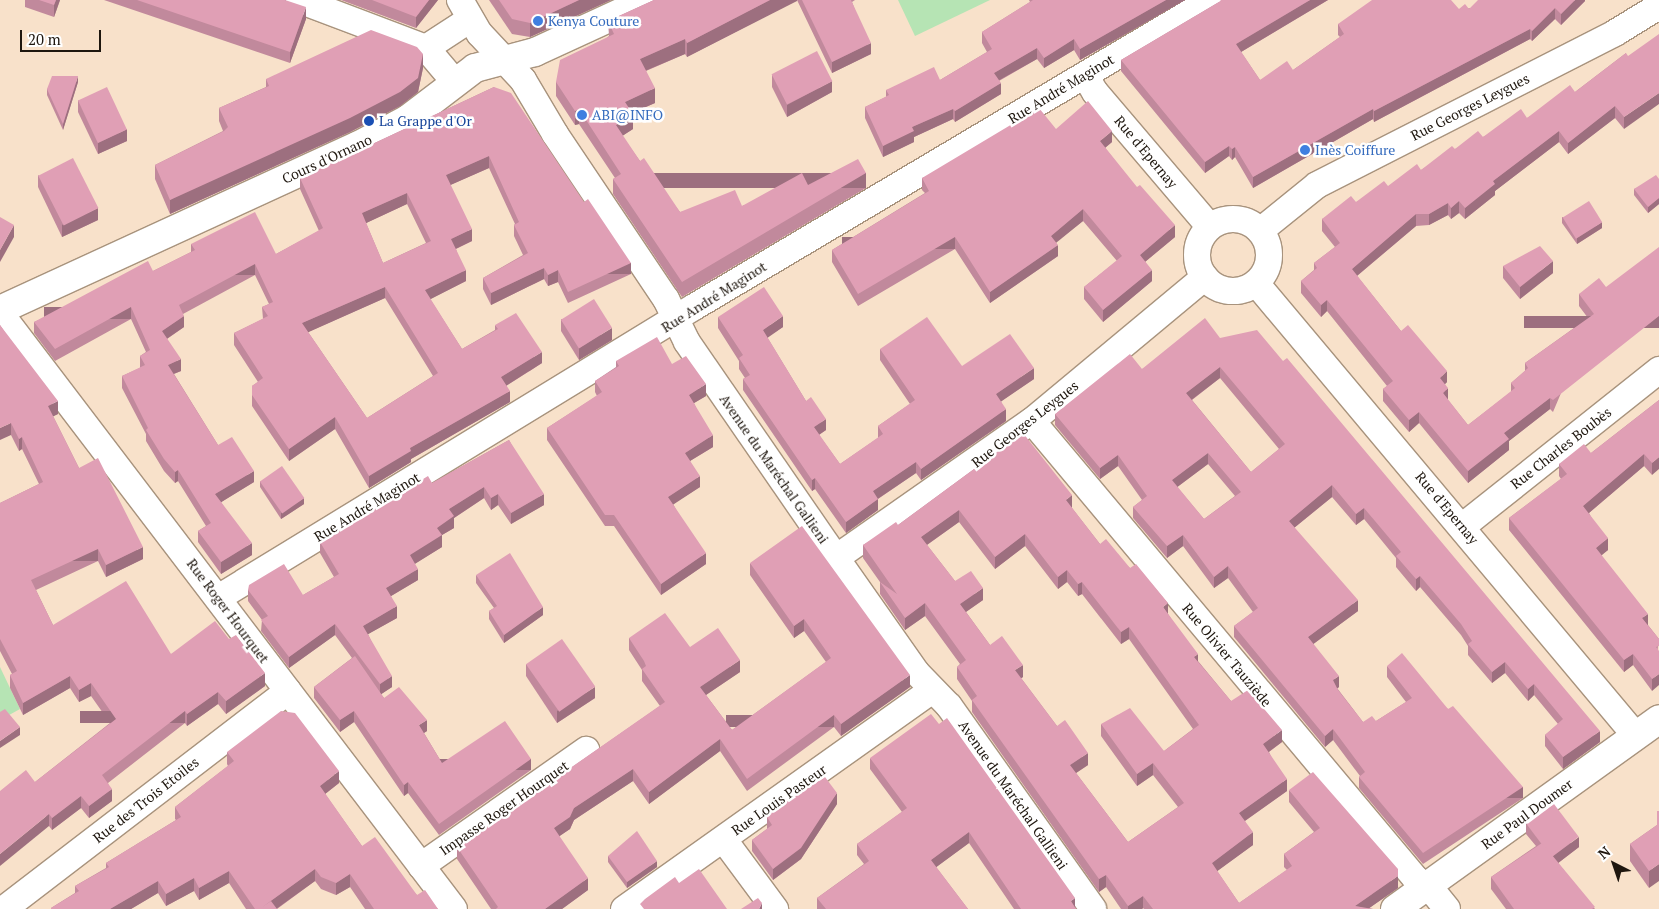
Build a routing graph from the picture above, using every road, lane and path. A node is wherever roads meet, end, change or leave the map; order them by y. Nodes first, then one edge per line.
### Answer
1 (299, 0) edge
2 (648, 0) edge
3 (1211, 0) edge
4 (1659, 6) edge
5 (465, 10) edge
6 (426, 48) junction
7 (504, 58) junction
8 (1085, 75) junction
9 (454, 81) junction
10 (1210, 227) junction
11 (1260, 231) junction
12 (1205, 277) junction
13 (1256, 282) junction
14 (0, 312) edge
15 (675, 319) junction
16 (1659, 370) edge
17 (1032, 421) junction
18 (1463, 526) junction
19 (836, 558) junction
20 (218, 598) junction
21 (288, 690) junction
22 (932, 690) junction
23 (1659, 719) edge
24 (1636, 736) junction
25 (586, 750) dead end
26 (724, 840) junction
27 (421, 866) junction
28 (1425, 886) junction
29 (4, 909) edge
30 (454, 909) edge
31 (624, 909) edge
32 (775, 909) edge
33 (1093, 909) edge
34 (1395, 909) edge
35 (1447, 909) edge

1 - 6 street
2 - 7 street, Cours d'Ornano
3 - 8 street, Rue André Maginot
4 - 11 street, Rue Georges Leygues
5 - 6 street, Avenue du Maréchal Gallieni
5 - 7 street, Avenue du Maréchal Gallieni
6 - 9 street
7 - 9 street, Cours d'Ornano
7 - 15 street, Avenue du Maréchal Gallieni
8 - 10 street, Rue d'Epernay
8 - 15 street, Rue André Maginot
9 - 14 street, Cours d'Ornano
10 - 11 street
10 - 12 street
11 - 13 street
12 - 13 street
12 - 17 street, Rue Georges Leygues
13 - 18 street, Rue d'Epernay
14 - 20 street, Rue Roger Hourquet
15 - 19 street, Avenue du Maréchal Gallieni
15 - 20 street, Rue André Maginot
16 - 18 street, Rue Charles Boubès
17 - 19 street, Rue Georges Leygues
17 - 28 street, Rue Olivier Tauziède
18 - 24 street, Rue d'Epernay
19 - 22 street, Avenue du Maréchal Gallieni
20 - 21 street, Rue Roger Hourquet
21 - 27 street, Rue Roger Hourquet
21 - 29 street, Rue des Trois Etoiles
22 - 26 street, Rue Louis Pasteur
22 - 33 street, Avenue du Maréchal Gallieni
23 - 24 street, Rue Paul Doumer
24 - 28 street, Rue Paul Doumer
25 - 27 street, Impasse Roger Hourquet
26 - 31 street, Rue Louis Pasteur
26 - 32 street
27 - 30 street, Rue Roger Hourquet
28 - 34 street, Rue Paul Doumer
28 - 35 street, Rue Olivier Tauziède

